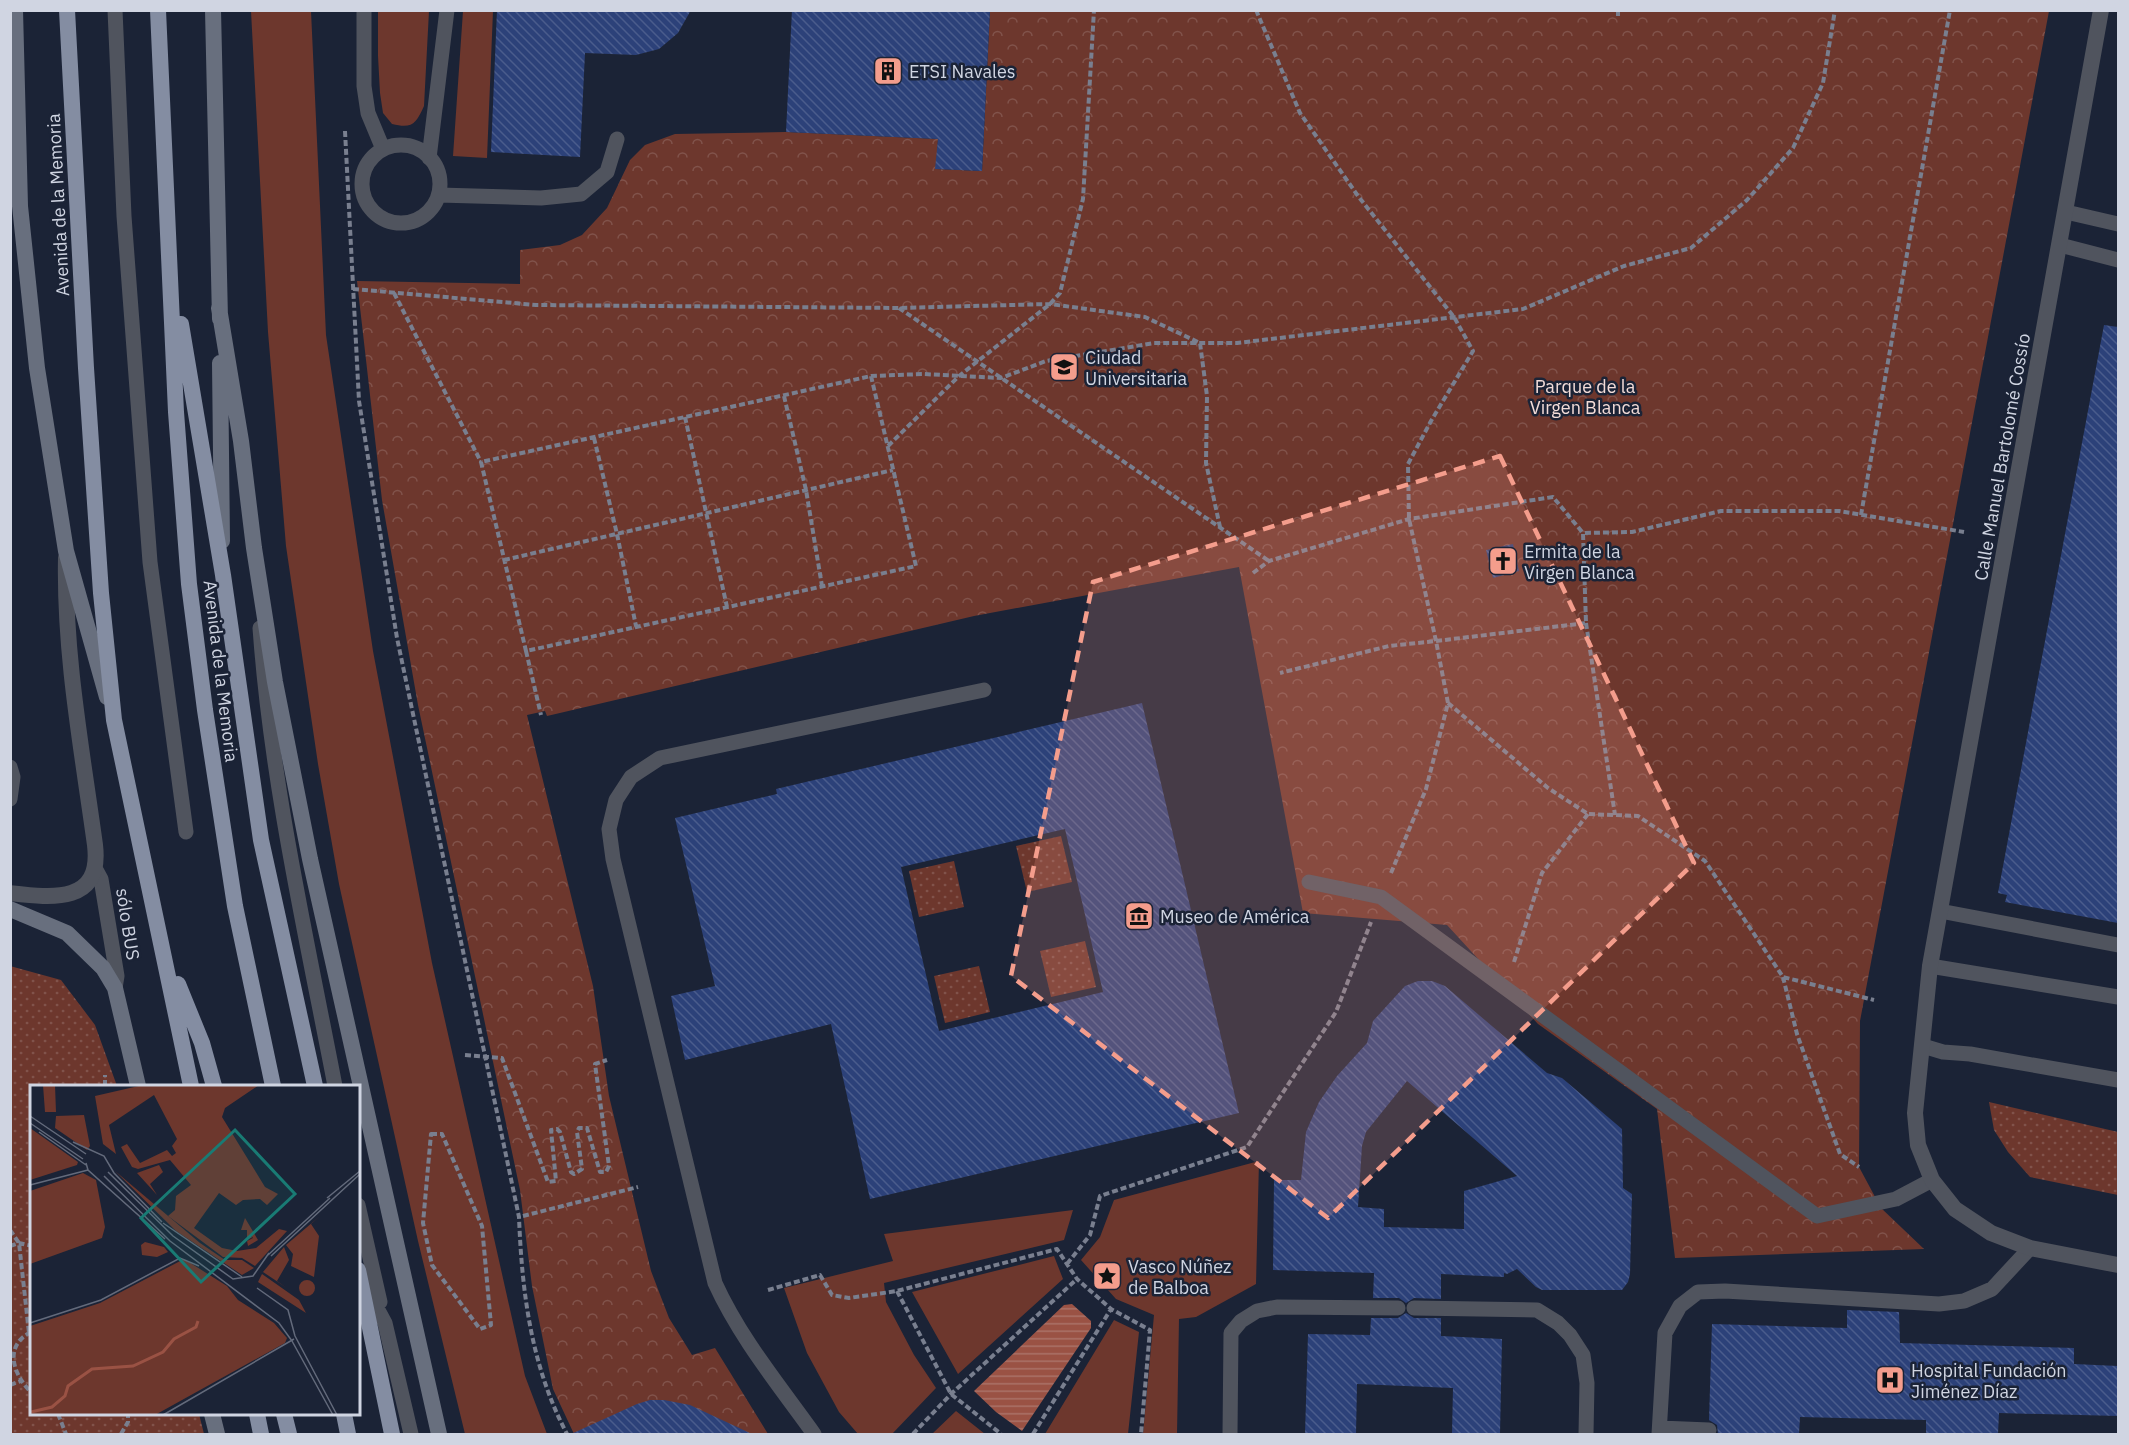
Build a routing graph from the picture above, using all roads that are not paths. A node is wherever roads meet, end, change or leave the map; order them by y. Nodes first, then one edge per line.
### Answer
1 (15, 10) edge
2 (67, 10) edge
3 (115, 10) edge
4 (158, 10) edge
5 (213, 10) edge
6 (364, 10) edge
7 (447, 10) edge
8 (2101, 10) edge
9 (617, 139) dead end
10 (383, 150) junction
11 (429, 158) junction
12 (439, 195) junction
13 (2066, 212) junction
14 (2118, 224) edge
15 (2060, 245) junction
16 (168, 255) junction
17 (2118, 260) edge
18 (219, 308) junction
19 (254, 548) junction
20 (66, 552) junction
21 (223, 575) junction
22 (984, 690) dead end
23 (114, 720) junction
24 (10, 767) edge
25 (10, 799) edge
26 (186, 832) dead end
27 (95, 868) junction
28 (1309, 882) dead end
29 (10, 893) edge
30 (10, 909) edge
31 (1940, 911) junction
32 (162, 944) junction
33 (2118, 945) edge
34 (1930, 966) junction
35 (115, 988) junction
36 (2118, 997) edge
37 (1923, 1046) junction
38 (2118, 1080) edge
39 (138, 1085) edge
40 (191, 1085) edge
41 (214, 1085) edge
42 (273, 1085) edge
43 (315, 1085) edge
44 (335, 1085) edge
45 (1932, 1180) junction
46 (360, 1214) edge
47 (2030, 1248) junction
48 (2118, 1265) edge
49 (360, 1275) edge
50 (360, 1278) edge
51 (1398, 1308) dead end
52 (1414, 1308) dead end
53 (385, 1323) junction
54 (212, 1415) edge
55 (257, 1415) edge
56 (284, 1415) edge
57 (344, 1415) edge
58 (1709, 1430) dead end
59 (1660, 1431) edge
60 (217, 1434) edge
61 (261, 1434) edge
62 (289, 1434) edge
63 (348, 1434) edge
64 (392, 1434) edge
65 (411, 1434) edge
66 (439, 1434) edge
67 (814, 1434) edge
68 (1230, 1434) edge
69 (1586, 1434) edge

1 - 20 main road, Avenida de la Memoria
2 - 23 highway, Avenida de la Memoria
3 - 26 lane
4 - 16 highway, Avenida de la Memoria
5 - 18 main road, Avenida de la Memoria
6 - 10 lane
7 - 11 lane
8 - 13 street, Calle Manuel Bartolomé Cossío
9 - 12 lane
10 - 11 lane
10 - 12 lane
11 - 12 lane
13 - 14 lane
13 - 15 street, Calle Manuel Bartolomé Cossío
15 - 17 lane
15 - 31 street, Calle Manuel Bartolomé Cossío
16 - 21 highway, Avenida de la Memoria
16 - 42 highway, Avenida de la Memoria
18 - 19 main road
18 - 21 main road, Avenida de la Memoria
19 - 44 lane
19 - 66 main road
20 - 23 main road, Avenida de la Memoria
20 - 27 street, Avenida de la Memoria
21 - 43 highway, Avenida de la Memoria
22 - 67 lane
23 - 32 highway, Avenida de la Memoria
24 - 25 lane
27 - 29 street
27 - 35 lane, sólo BUS
28 - 45 lane
30 - 35 main road
31 - 33 lane
31 - 34 street, Calle Manuel Bartolomé Cossío
32 - 40 highway, Avenida de la Memoria
32 - 41 highway
34 - 36 lane
34 - 37 street, Calle Manuel Bartolomé Cossío
35 - 39 main road
37 - 38 lane
37 - 45 street, Calle Manuel Bartolomé Cossío
45 - 47 street, Calle Manuel Bartolomé Cossío
46 - 53 lane
47 - 48 street, Calle Manuel Bartolomé Cossío
47 - 59 lane
49 - 53 lane
50 - 64 highway
51 - 68 lane
52 - 69 lane
53 - 65 lane
54 - 60 main road
55 - 61 highway
56 - 62 highway
57 - 63 highway
58 - 59 lane

